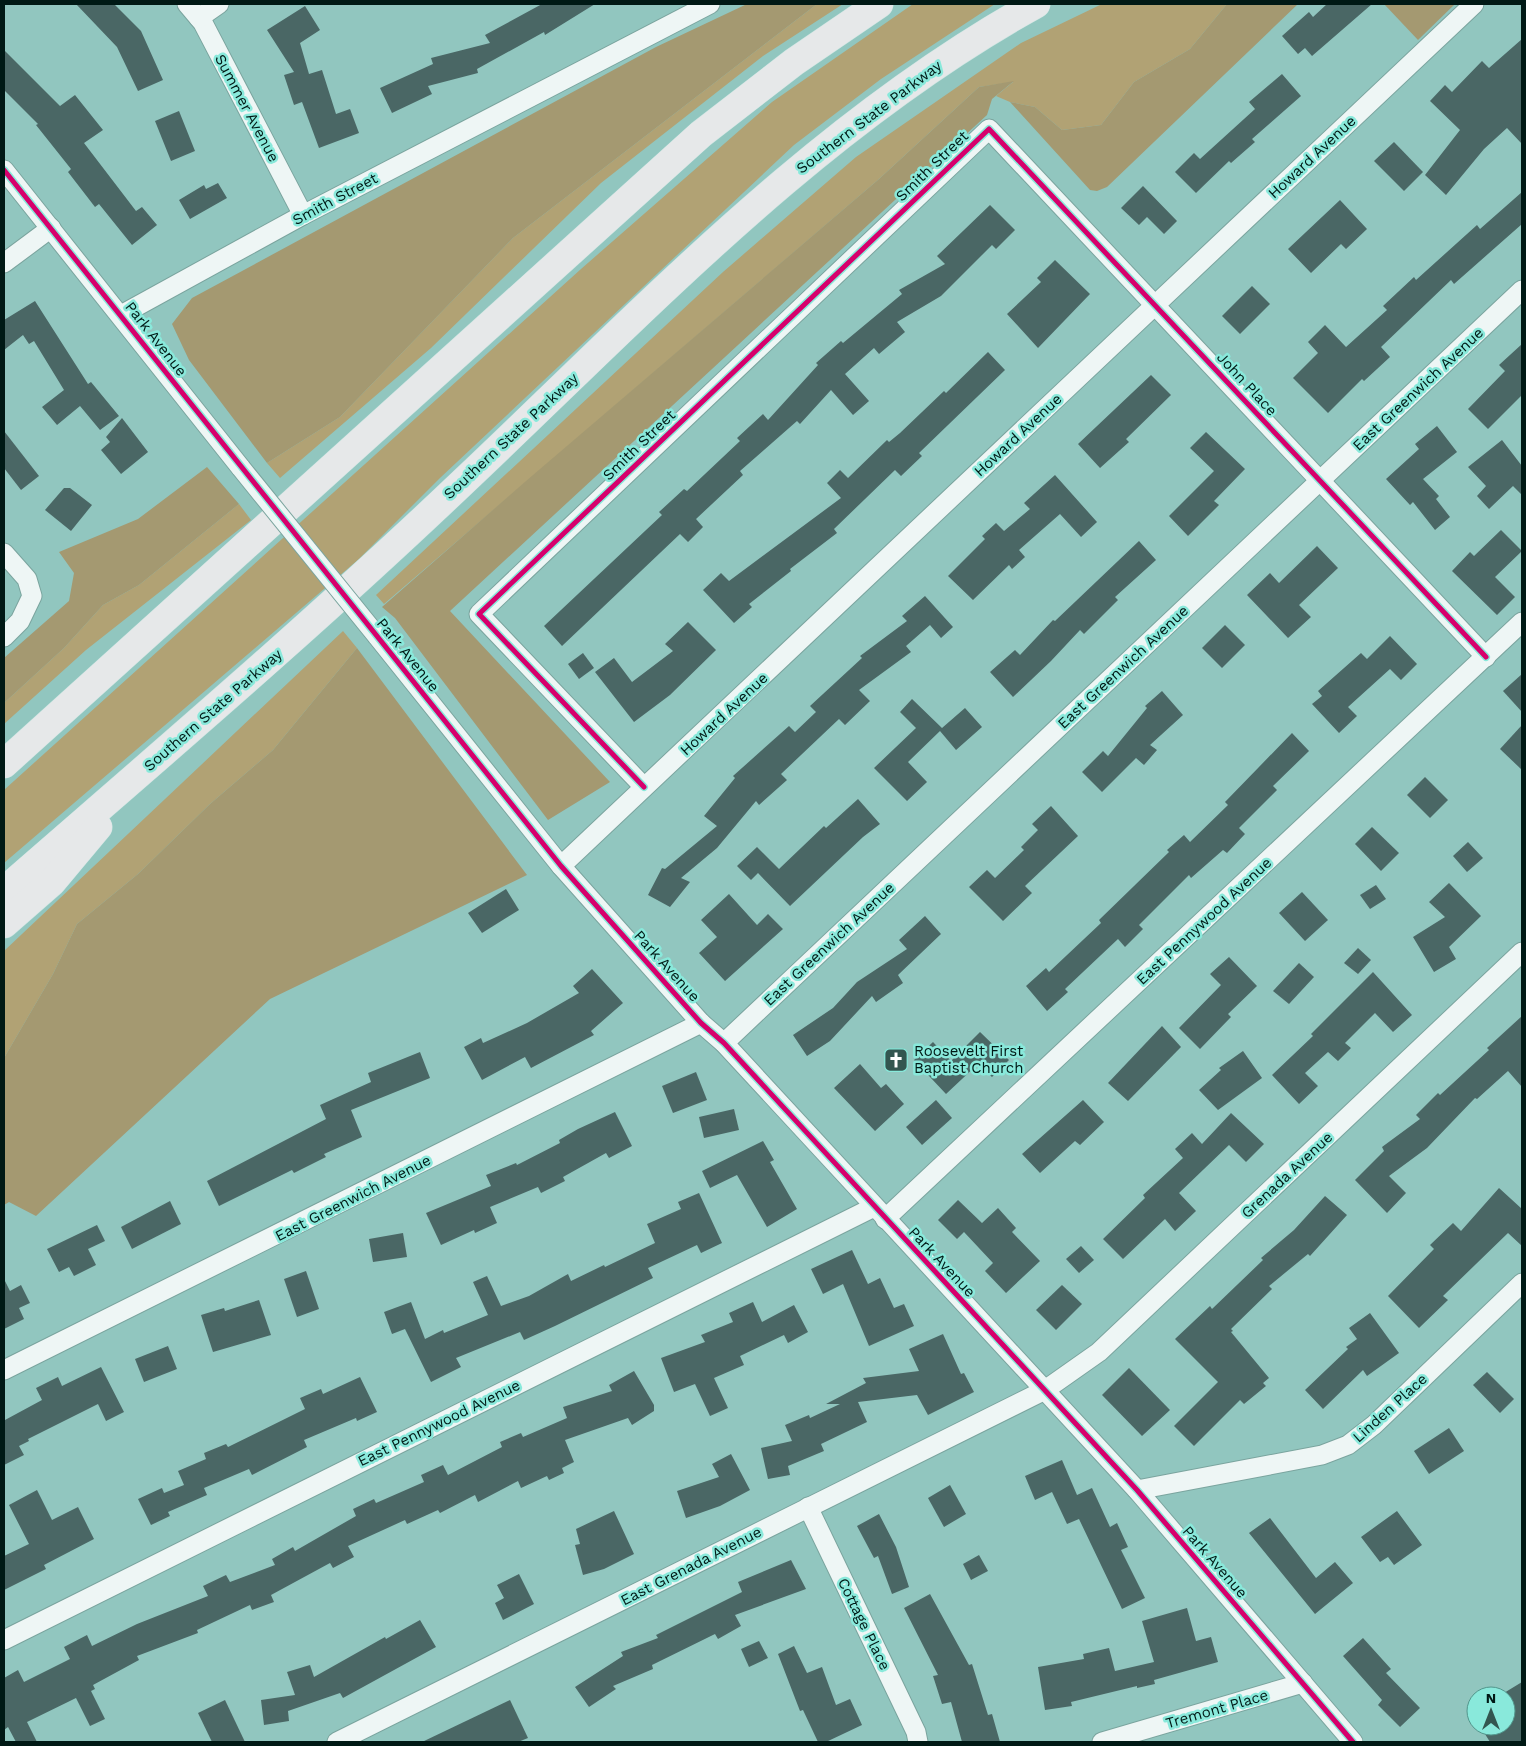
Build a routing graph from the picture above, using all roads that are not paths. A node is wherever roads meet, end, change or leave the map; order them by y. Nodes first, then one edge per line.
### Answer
1 (219, 4) edge
2 (710, 4) edge
3 (880, 4) edge
4 (1036, 4) edge
5 (1474, 4) edge
6 (193, 11) edge
7 (989, 129) joint
8 (4, 170) edge
9 (303, 215) junction
10 (51, 228) junction
11 (4, 263) edge
12 (1522, 290) edge
13 (1155, 305) junction
14 (121, 315) junction
15 (1320, 481) junction
16 (10, 559) edge
17 (1522, 622) edge
18 (4, 637) edge
19 (1486, 657) junction
20 (29, 741) junction
21 (4, 757) edge
22 (4, 764) edge
23 (149, 765) junction
24 (644, 787) junction
25 (562, 866) junction
26 (4, 891) edge
27 (4, 924) edge
28 (1522, 952) edge
29 (701, 1023) junction
30 (724, 1043) junction
31 (880, 1213) junction
32 (1522, 1283) edge
33 (4, 1370) edge
34 (1044, 1390) junction
35 (1137, 1490) junction
36 (808, 1507) junction
37 (4, 1640) edge
38 (1303, 1684) junction
39 (337, 1742) edge
40 (918, 1742) edge
41 (1102, 1742) edge
42 (1353, 1742) edge

1 - 6 street
2 - 9 street, Smith Street
3 - 20 highway
4 - 23 highway, Southern State Parkway
5 - 13 street, Howard Avenue
6 - 9 street, Summer Avenue
7 - 13 street, John Place
7 - 24 street, Smith Street
8 - 10 street, Park Avenue
9 - 14 street, Smith Street
10 - 11 street
10 - 14 street, Park Avenue
12 - 15 street, East Greenwich Avenue
13 - 15 street, John Place
13 - 24 street, Howard Avenue
14 - 25 street, Park Avenue, bridge
15 - 19 street, John Place
15 - 30 street, East Greenwich Avenue
16 - 18 street
17 - 19 street, East Pennywood Avenue
19 - 31 street, East Pennywood Avenue
20 - 21 highway
20 - 22 highway
23 - 26 highway, Southern State Parkway
23 - 27 highway
24 - 25 street, Howard Avenue
25 - 29 street, Park Avenue
28 - 34 street, Grenada Avenue
29 - 30 street, Park Avenue
29 - 33 street, East Greenwich Avenue
30 - 31 street, Park Avenue
31 - 34 street, Park Avenue
31 - 37 street, East Pennywood Avenue
32 - 35 street, Linden Place
34 - 35 street, Park Avenue
34 - 36 street, East Grenada Avenue
35 - 38 street, Park Avenue
36 - 39 street, East Grenada Avenue
36 - 40 street, Cottage Place
38 - 41 street, Tremont Place
38 - 42 street, Park Avenue

